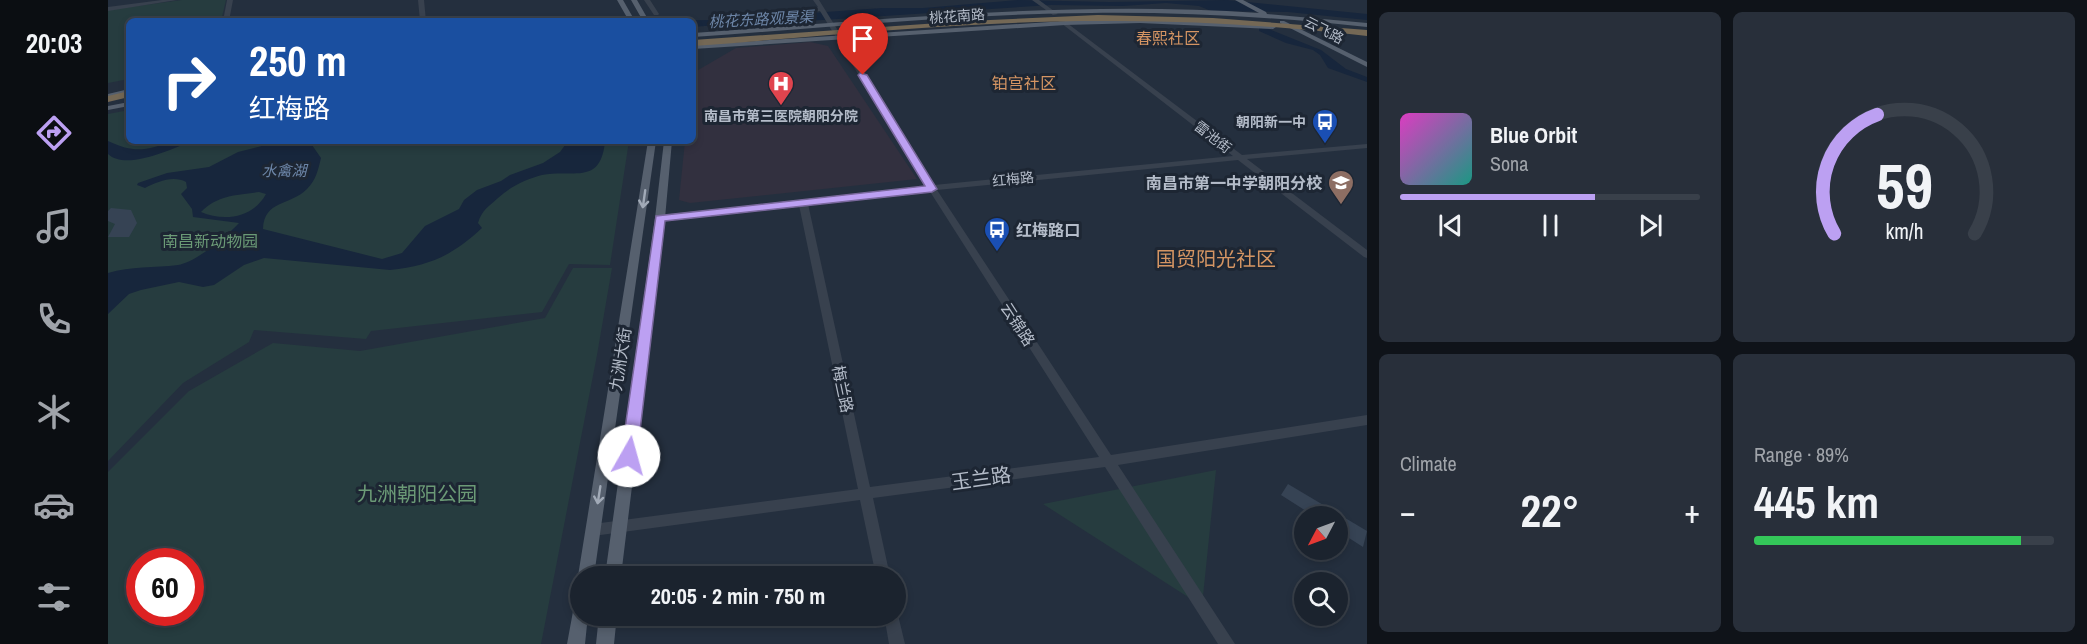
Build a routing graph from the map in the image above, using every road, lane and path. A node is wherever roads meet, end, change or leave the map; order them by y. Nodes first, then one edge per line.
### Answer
1 (174, 0) edge
2 (230, 0) edge
3 (421, 0) edge
4 (620, 0) edge
5 (634, 0) edge
6 (647, 0) edge
7 (816, 0) edge
8 (1035, 0) edge
9 (1238, 0) edge
10 (1247, 0) edge
11 (108, 9) edge
12 (822, 10) junction
13 (778, 12) dead end
14 (1219, 13) junction
15 (656, 14) dead end
16 (1055, 15) junction
17 (1271, 15) junction
18 (227, 18) edge
19 (423, 18) edge
20 (630, 18) edge
21 (645, 18) edge
22 (1311, 19) junction
23 (831, 24) junction
24 (1238, 25) junction
25 (1293, 28) junction
26 (1303, 28) junction
27 (1328, 31) junction
28 (1367, 31) edge
29 (696, 37) edge
30 (696, 37) edge
31 (840, 37) junction
32 (696, 46) edge
33 (696, 46) edge
34 (1367, 62) edge
35 (126, 94) edge
36 (108, 97) edge
37 (126, 103) edge
38 (108, 106) edge
39 (652, 144) edge
40 (668, 144) edge
41 (1367, 146) edge
42 (1238, 156) junction
43 (932, 189) junction
44 (803, 202) junction
45 (660, 218) junction
46 (1367, 255) edge
47 (1367, 420) edge
48 (1107, 461) junction
49 (865, 494) junction
50 (620, 527) junction
51 (593, 530) junction
52 (588, 566) edge
53 (615, 566) edge
54 (881, 566) edge
55 (578, 626) edge
56 (607, 626) edge
57 (893, 626) edge
58 (576, 644) edge
59 (605, 644) edge
60 (897, 644) edge
61 (1227, 644) edge

1 - 11 street
2 - 18 street
3 - 19 street
4 - 20 main road
5 - 21 main road
6 - 15 street
7 - 12 street, 云锦路
8 - 16 street, 雷池街
9 - 17 main road, 云飞路
10 - 17 main road, 云飞路
12 - 13 street
12 - 23 street, 云锦路
14 - 16 main road, 桃花南路
14 - 17 main road, 桃花南路
14 - 24 main road
16 - 23 main road, 桃花南路
16 - 24 main road, 桃花南路
16 - 28 highway
16 - 29 highway
16 - 31 main road, 桃花南路
16 - 32 highway
16 - 42 street, 雷池街
17 - 22 main road, 桃花南路
17 - 25 main road, 云飞路
17 - 26 main road, 云飞路
22 - 27 main road
22 - 28 main road, 桃花南路
23 - 30 main road, 桃花南路
23 - 31 street, 云锦路
24 - 25 main road, 桃花南路
25 - 26 main road, 桃花南路
25 - 34 main road, 云飞路
26 - 27 main road, 桃花南路
26 - 34 main road, 云飞路
27 - 28 main road, 桃花南路
31 - 33 main road, 桃花南路
31 - 43 street, 云锦路
35 - 36 highway
37 - 38 highway
39 -> 51 main road, 九洲大街
40 - 45 main road, 九洲大街
41 - 42 street, 红梅路
42 - 43 street, 红梅路
42 - 46 street, 雷池街
43 - 44 street, 红梅路
43 - 48 street, 云锦路
44 - 45 street, 红梅路
44 - 49 street, 梅兰路
45 - 50 main road, 九洲大街
47 - 48 street, 玉兰路
48 - 49 street, 玉兰路
48 - 61 street, 云锦路
49 - 50 street, 玉兰路
49 - 54 street, 梅兰路
50 - 51 street, 玉兰路
50 - 53 main road, 九洲大街
51 - 52 main road, 九洲大街
55 - 58 main road
56 - 59 main road
57 - 60 street

